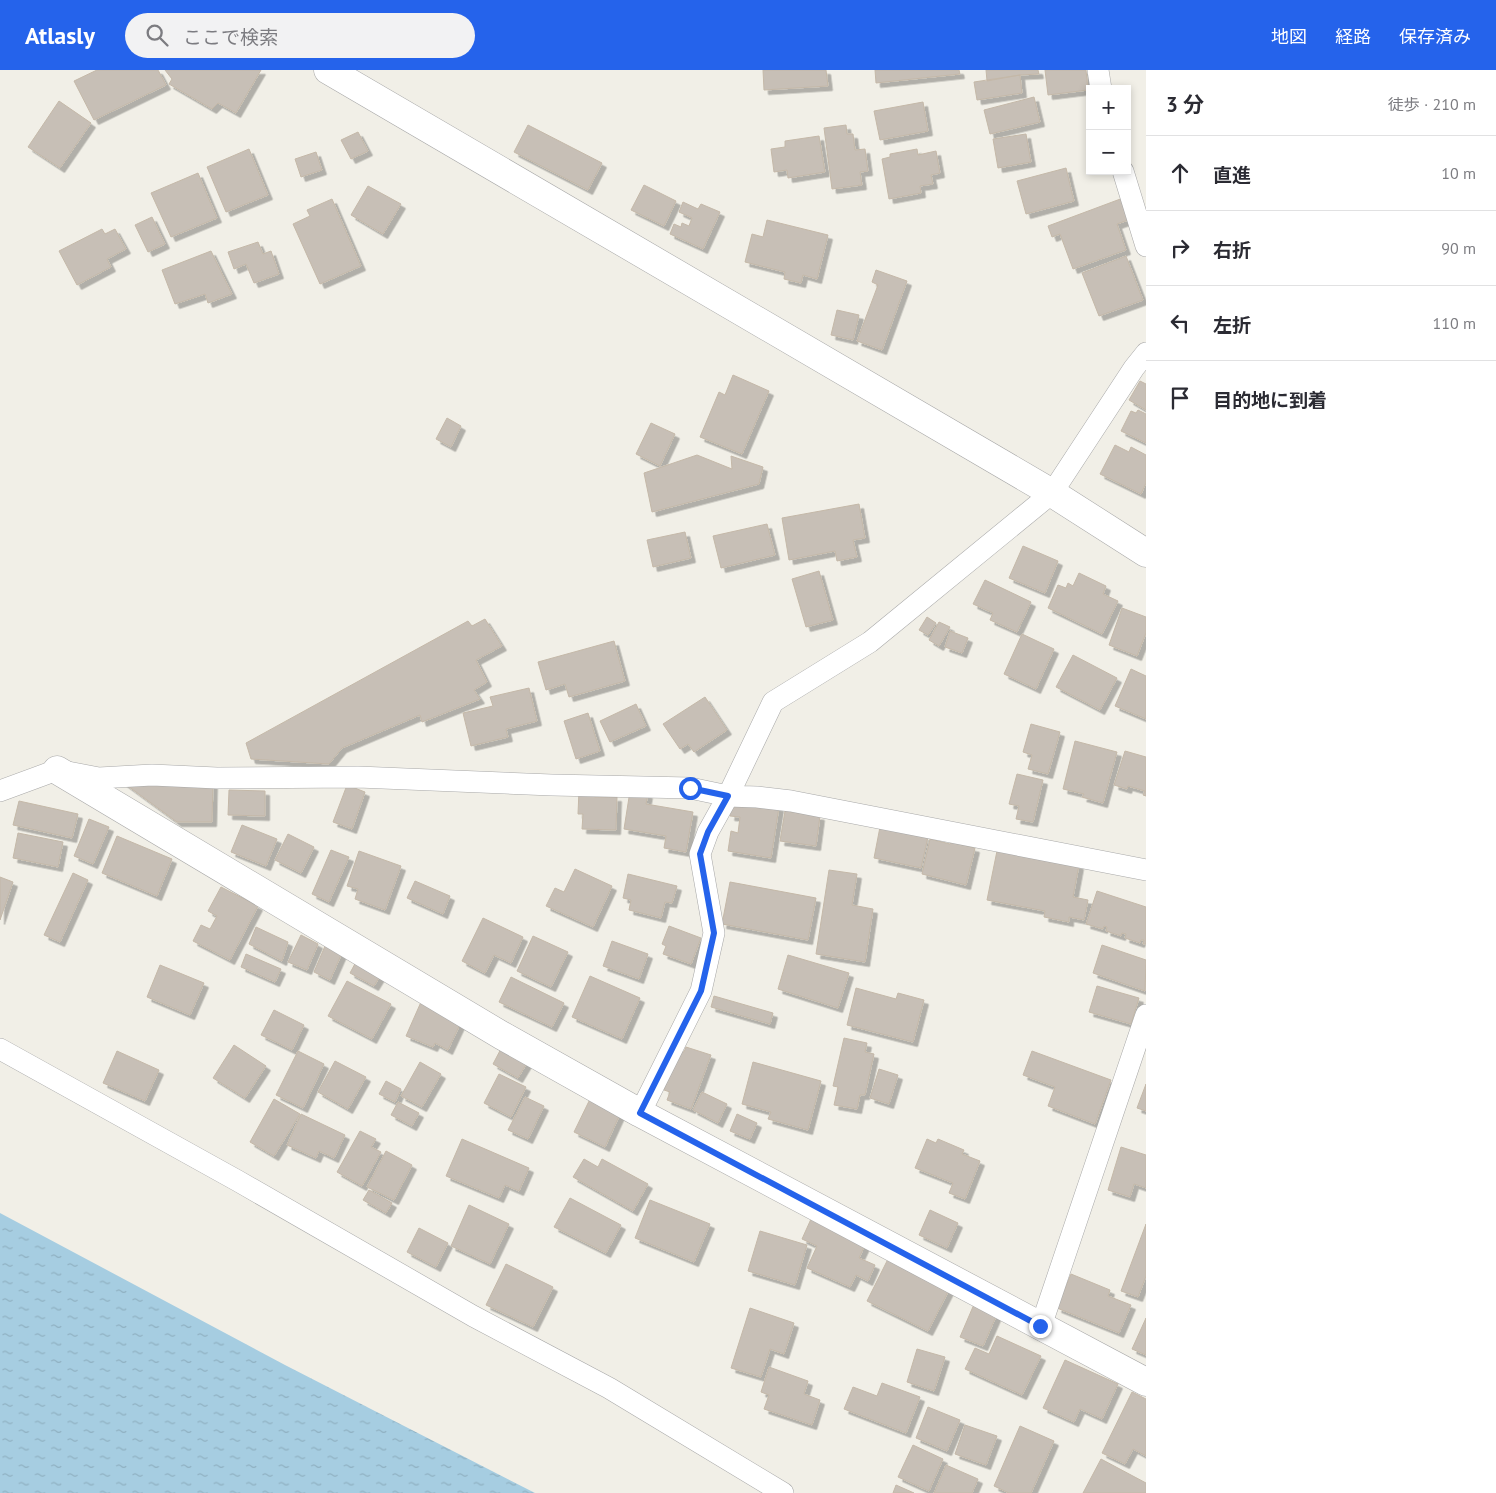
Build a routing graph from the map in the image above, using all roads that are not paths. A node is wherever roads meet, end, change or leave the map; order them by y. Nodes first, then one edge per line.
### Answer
1 (328, 70) edge
2 (1098, 70) edge
3 (1100, 85) edge
4 (1124, 175) edge
5 (1146, 246) edge
6 (1146, 353) edge
7 (1052, 493) junction
8 (1146, 553) edge
9 (57, 770) junction
10 (0, 791) edge
11 (728, 796) junction
12 (1146, 870) edge
13 (1146, 1015) edge
14 (0, 1049) edge
15 (640, 1113) junction
16 (1040, 1326) junction
17 (1146, 1382) edge
18 (783, 1493) edge

1 - 7 street
2 - 3 street
4 - 5 street
6 - 7 street
7 - 8 street
7 - 11 street
9 - 10 street
9 - 11 street
9 - 15 street
11 - 12 street
11 - 15 street
13 - 16 street
14 - 18 street
15 - 16 street
16 - 17 street

